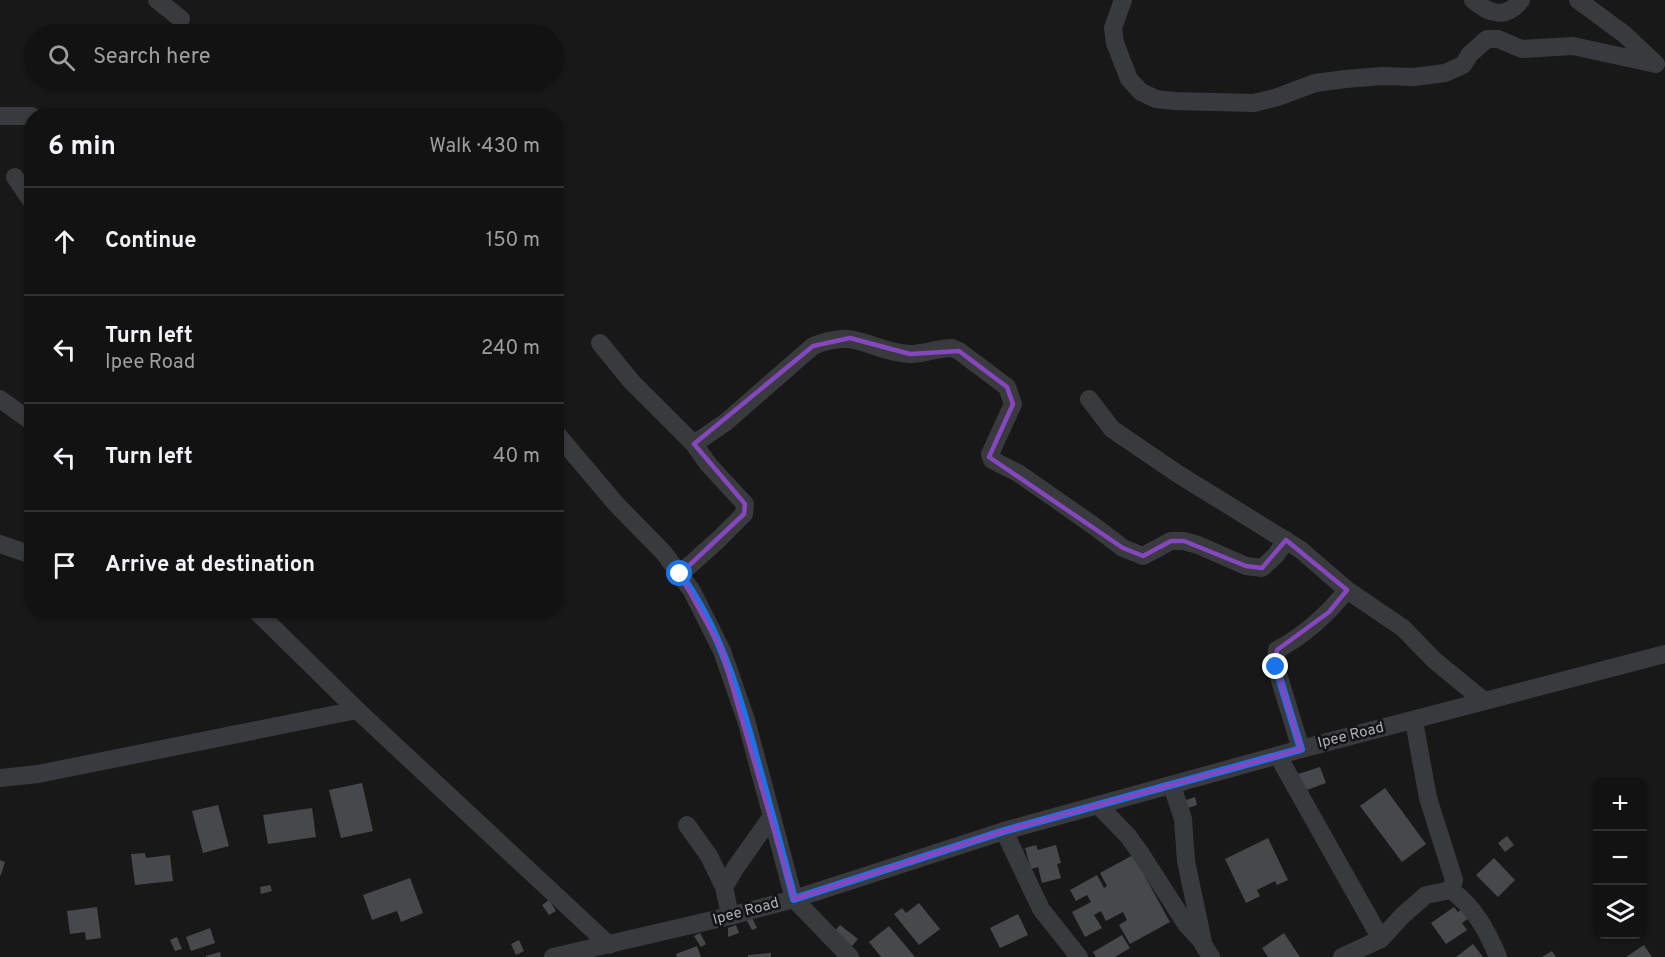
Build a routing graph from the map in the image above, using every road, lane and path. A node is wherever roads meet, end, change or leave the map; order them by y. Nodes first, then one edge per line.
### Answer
1 (157, 0) edge
2 (1123, 0) edge
3 (1473, 0) edge
4 (1521, 0) edge
5 (1578, 0) edge
6 (182, 19) dead end
7 (1661, 68) edge
8 (24, 116) edge
9 (0, 117) edge
10 (15, 177) dead end
11 (24, 190) edge
12 (600, 343) dead end
13 (0, 399) edge
14 (1089, 399) dead end
15 (24, 416) edge
16 (564, 443) edge
17 (694, 444) junction
18 (1286, 540) junction
19 (0, 544) edge
20 (24, 552) edge
21 (680, 574) junction
22 (1347, 590) junction
23 (263, 618) edge
24 (1665, 654) edge
25 (1484, 701) junction
26 (357, 710) junction
27 (1414, 721) junction
28 (1301, 749) junction
29 (1278, 756) junction
30 (0, 778) edge
31 (1172, 786) junction
32 (1099, 806) junction
33 (772, 816) junction
34 (687, 825) dead end
35 (1004, 831) junction
36 (724, 887) junction
37 (1451, 890) junction
38 (794, 899) junction
39 (730, 916) junction
40 (1381, 939) junction
41 (609, 945) junction
42 (1207, 951) edge
43 (554, 957) edge
44 (850, 957) edge
45 (1079, 957) edge
46 (1342, 957) edge
47 (1498, 957) edge

1 - 6 street
2 - 7 street
3 - 4 street
5 - 7 street
8 - 9 street
10 - 11 street
12 - 17 street
13 - 15 street
14 - 18 street
16 - 21 street
17 - 18 street
17 - 21 street
18 - 22 street
19 - 20 street
21 - 33 street
22 - 25 street
22 - 28 street
23 - 26 street
24 - 25 street, Ipee Road
25 - 27 street, Ipee Road
26 - 30 street
26 - 41 street
27 - 28 street, Ipee Road
27 - 37 street
28 - 29 street, Ipee Road
29 - 31 street, Ipee Road
29 - 40 street
31 - 32 street, Ipee Road
31 - 42 street
32 - 35 street, Ipee Road
32 - 42 street
33 - 36 street
33 - 38 street
34 - 36 street
35 - 38 street, Ipee Road
35 - 45 street
36 - 39 street
37 - 40 street
37 - 47 street
38 - 39 street, Ipee Road
38 - 44 street
39 - 41 street, Ipee Road
40 - 46 street
41 - 43 street, Ipee Road

